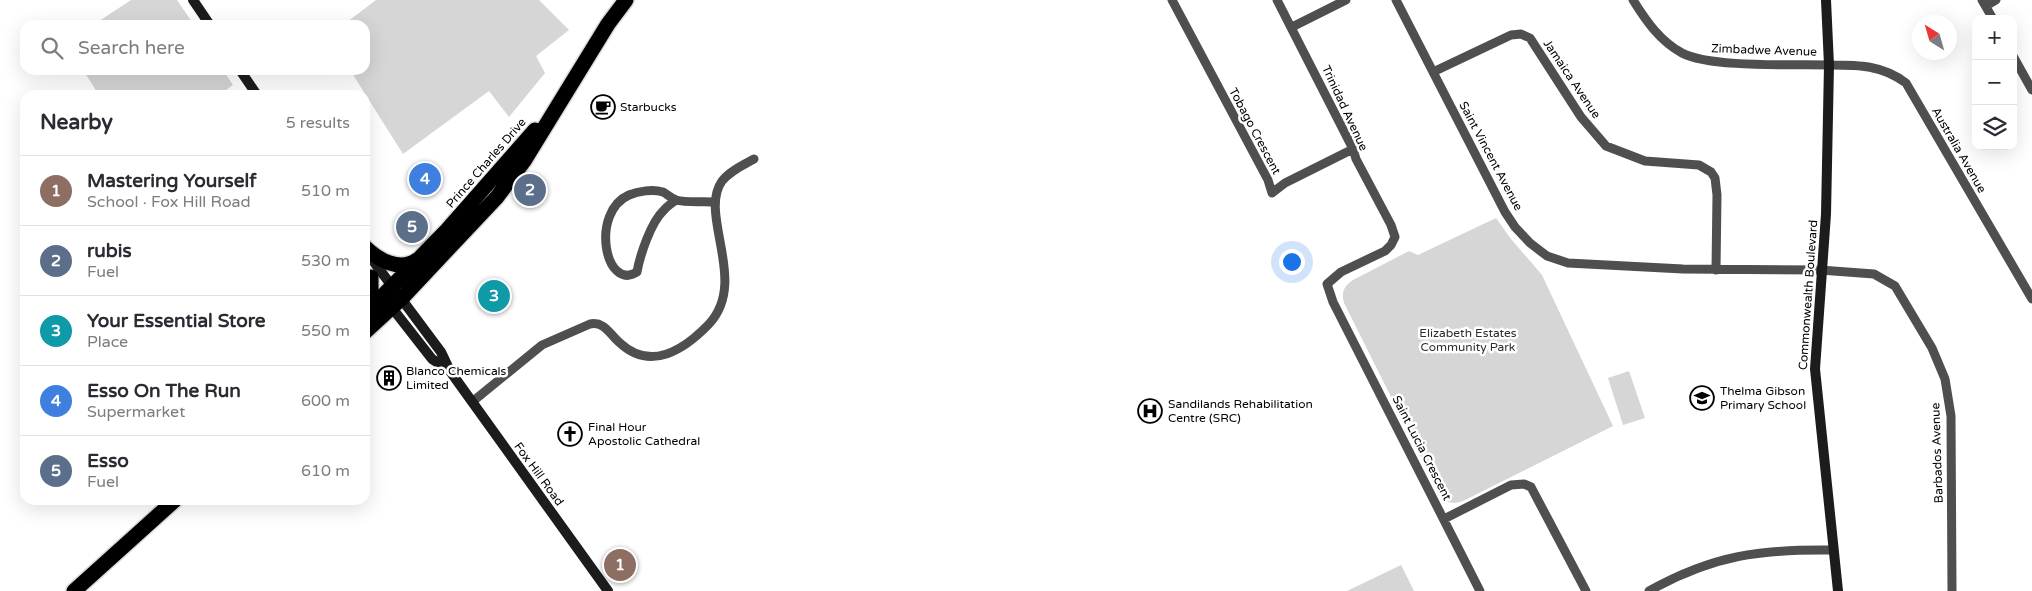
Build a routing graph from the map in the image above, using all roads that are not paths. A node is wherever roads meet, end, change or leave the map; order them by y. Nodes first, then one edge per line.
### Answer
1 (193, 0) edge
2 (626, 0) edge
3 (1172, 0) edge
4 (1277, 0) edge
5 (1346, 0) edge
6 (1396, 0) edge
7 (1633, 0) edge
8 (1826, 0) edge
9 (1996, 0) edge
10 (1984, 3) edge
11 (1991, 15) edge
12 (207, 20) edge
13 (1292, 27) junction
14 (2015, 60) edge
15 (1829, 65) junction
16 (1434, 72) junction
17 (243, 75) edge
18 (254, 90) edge
19 (2032, 90) edge
20 (565, 94) junction
21 (1352, 149) junction
22 (754, 159) dead end
23 (676, 200) junction
24 (714, 202) junction
25 (1391, 225) joint
26 (370, 252) edge
27 (370, 257) edge
28 (420, 259) junction
29 (1716, 270) junction
30 (1820, 270) junction
31 (370, 275) edge
32 (392, 297) junction
33 (2032, 299) edge
34 (370, 311) edge
35 (370, 326) edge
36 (472, 402) junction
37 (169, 505) edge
38 (1444, 519) junction
39 (1833, 550) junction
40 (74, 591) edge
41 (608, 591) edge
42 (1480, 591) edge
43 (1586, 591) edge
44 (1649, 591) edge
45 (1838, 591) edge
46 (1952, 591) edge

1 - 12 street
2 - 20 highway, Prince Charles Drive
3 - 21 street, Tobago Crescent
4 - 13 street, Trinidad Avenue
5 - 13 street
6 - 16 street, Saint Vincent Avenue
7 - 15 street, Zimbadwe Avenue
8 - 15 street, Commonwealth Boulevard
9 - 10 street
10 - 11 street
13 - 21 street, Trinidad Avenue
14 - 19 street
15 - 30 street, Commonwealth Boulevard
15 - 33 street, Australia Avenue
16 - 29 street, Saint Vincent Avenue
16 - 29 street, Jamaica Avenue
17 - 18 street
20 - 28 highway, Prince Charles Drive
20 - 32 highway, Prince Charles Drive
21 - 25 street, Trinidad Avenue
22 - 24 street
23 - 23 street
23 - 24 street
24 - 36 street
25 - 38 street, Saint Lucia Crescent
26 - 28 highway
27 - 32 street, Fox Hill Road
28 - 32 highway, Prince Charles Drive
29 - 30 street, Saint Vincent Avenue
30 - 39 street, Commonwealth Boulevard
30 - 46 street, Barbados Avenue
31 - 32 street, Fox Hill Road
32 - 34 highway, Prince Charles Drive
32 - 35 highway, Prince Charles Drive
32 - 36 street, Fox Hill Road
36 - 41 street, Fox Hill Road
37 - 40 highway
38 - 42 street
38 - 43 street, Saint Lucia Crescent
39 - 44 street
39 - 45 street, Commonwealth Boulevard

